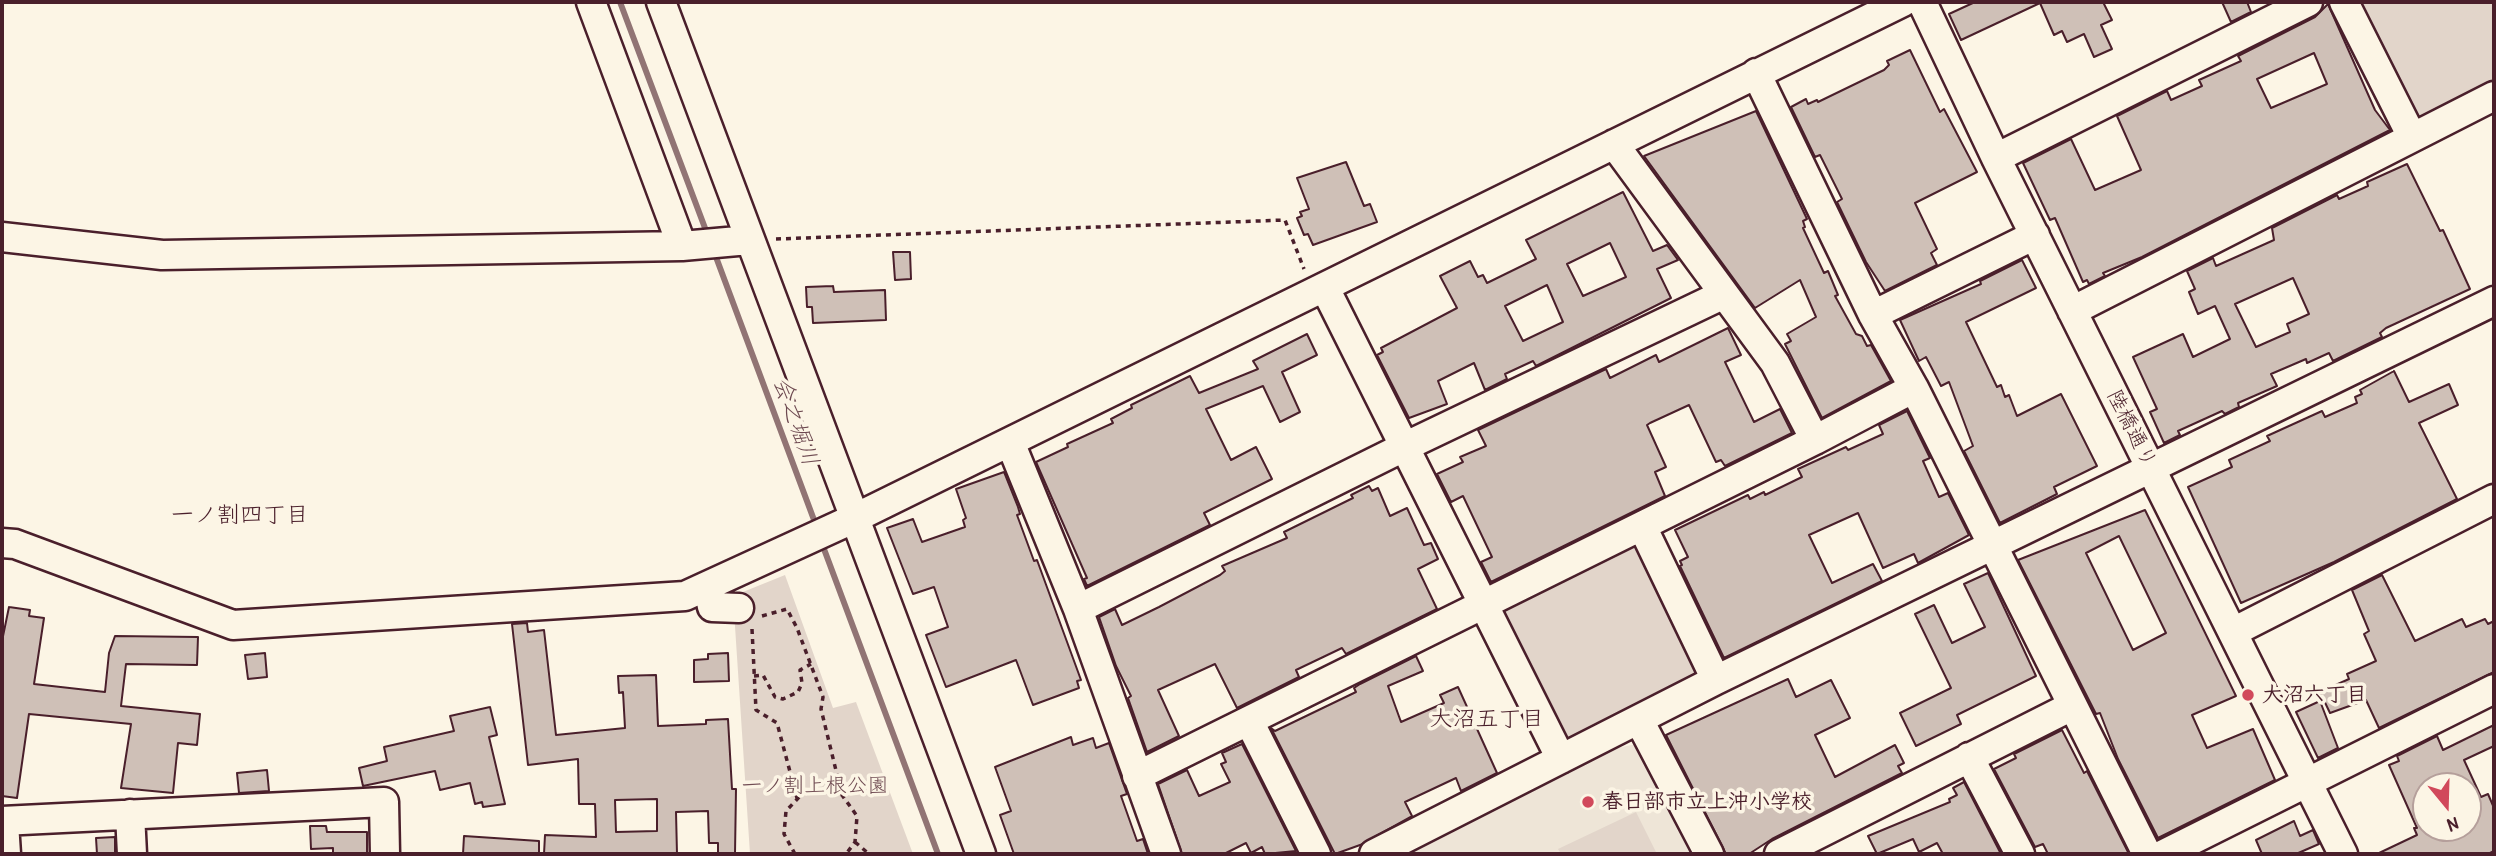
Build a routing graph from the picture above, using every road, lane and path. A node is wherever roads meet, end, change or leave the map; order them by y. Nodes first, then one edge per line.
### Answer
1 (591, 2) edge
2 (661, 2) edge
3 (1903, 2) edge
4 (1922, 2) edge
5 (2308, 2) edge
6 (2344, 2) edge
7 (1756, 73) junction
8 (2494, 96) edge
9 (2412, 137) junction
10 (1614, 144) junction
11 (1996, 159) junction
12 (2035, 235) junction
13 (2, 237) edge
14 (749, 240) junction
15 (682, 246) junction
16 (1321, 290) junction
17 (1723, 295) junction
18 (2494, 301) edge
19 (2072, 311) junction
20 (1873, 315) junction
21 (1914, 388) junction
22 (1815, 440) junction
23 (1010, 442) junction
24 (1404, 447) junction
25 (2152, 469) junction
26 (2494, 499) edge
27 (844, 523) junction
28 (1642, 526) junction
29 (2, 543) edge
30 (1993, 546) junction
31 (708, 586) junction
32 (1483, 605) junction
33 (739, 608) dead end
34 (1079, 610) junction
35 (2232, 632) junction
36 (811, 664) junction
37 (754, 676) junction
38 (1716, 680) junction
39 (2494, 689) edge
40 (2072, 706) junction
41 (1639, 720) junction
42 (1249, 721) junction
43 (1969, 757) junction
44 (1561, 759) junction
45 (1137, 776) junction
46 (2308, 781) junction
47 (842, 795) junction
48 (797, 798) junction
49 (130, 814) junction
50 (3, 822) edge
51 (855, 842) junction
52 (792, 853) edge
53 (6, 854) edge
54 (132, 854) edge
55 (385, 854) edge
56 (846, 854) edge
57 (869, 854) edge
58 (981, 854) edge
59 (1166, 854) edge
60 (1316, 854) edge
61 (1374, 854) edge
62 (1709, 854) edge
63 (1779, 854) edge
64 (2020, 854) edge
65 (2147, 854) edge
66 (2164, 854) edge
67 (2343, 854) edge

1 - 15 street
2 - 14 street
3 - 7 street
4 - 11 street, 陸橋通り
5 - 11 street
6 - 9 street
7 - 10 street
7 - 20 street
8 - 9 street
9 - 19 street
10 - 16 street
10 - 17 street
11 - 12 street, 陸橋通り
12 - 19 street, 陸橋通り
12 - 20 street
13 - 15 street
14 - 15 street
14 - 16 path
14 - 27 street
16 - 23 street
16 - 24 street
17 - 22 street
17 - 24 street
18 - 25 street
19 - 25 street, 陸橋通り
20 - 21 street
21 - 22 street
21 - 30 street
22 - 28 street
23 - 27 street
23 - 34 street
24 - 32 street
24 - 34 street
25 - 30 street
25 - 35 street, 陸橋通り
26 - 35 street
27 - 31 street
27 - 58 street
28 - 32 street
28 - 38 street
29 - 31 street
30 - 38 street
30 - 40 street
31 - 33 street
32 - 42 street
32 - 44 street
34 - 45 street
35 - 46 street, 陸橋通り
36 - 37 path
36 - 37 path
36 - 47 path
37 - 48 path
38 - 41 street
39 - 46 street
40 - 43 street
40 - 65 street
41 - 44 street
41 - 62 street
42 - 45 street
42 - 60 street
43 - 63 street
43 - 64 street
44 - 61 street
45 - 59 street
46 - 66 street
46 - 67 street, 陸橋通り
47 - 48 path
47 - 51 path
48 - 52 path
49 - 50 street
49 - 54 street
49 - 55 street
50 - 53 street
51 - 56 path
51 - 57 path

